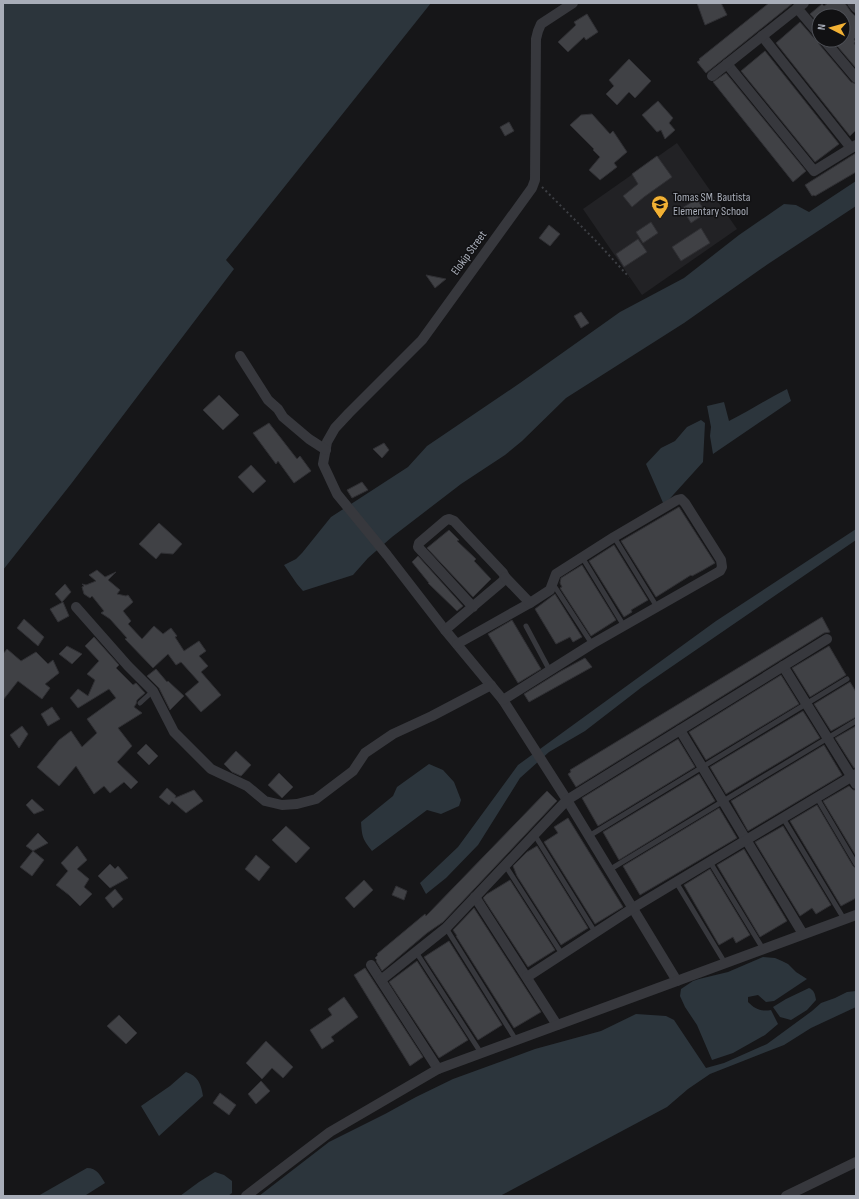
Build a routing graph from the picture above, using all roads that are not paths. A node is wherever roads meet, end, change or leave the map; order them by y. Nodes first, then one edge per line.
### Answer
1 (573, 3) edge
2 (852, 3) edge
3 (800, 6) edge
4 (856, 8) edge
5 (811, 22) edge
6 (762, 36) junction
7 (831, 48) edge
8 (726, 64) junction
9 (712, 76) dead end
10 (856, 78) edge
11 (853, 146) edge
12 (240, 356) dead end
13 (326, 450) junction
14 (614, 537) junction
15 (582, 557) junction
16 (505, 577) junction
17 (552, 584) junction
18 (530, 603) junction
19 (76, 607) dead end
20 (473, 607) junction
21 (658, 607) junction
22 (526, 626) dead end
23 (624, 626) junction
24 (445, 630) junction
25 (827, 639) dead end
26 (457, 644) junction
27 (592, 644) junction
28 (783, 666) junction
29 (550, 671) junction
30 (847, 679) dead end
31 (491, 685) junction
32 (153, 691) junction
33 (503, 700) junction
34 (140, 703) dead end
35 (806, 703) junction
36 (856, 721) edge
37 (680, 730) junction
38 (828, 738) junction
39 (702, 767) junction
40 (854, 778) edge
41 (816, 798) junction
42 (566, 800) junction
43 (723, 801) junction
44 (783, 818) junction
45 (534, 834) junction
46 (589, 836) junction
47 (746, 840) junction
48 (710, 862) junction
49 (856, 864) edge
50 (505, 865) junction
51 (609, 870) junction
52 (676, 882) junction
53 (475, 897) junction
54 (632, 908) junction
55 (856, 915) edge
56 (844, 919) junction
57 (446, 928) junction
58 (595, 932) junction
59 (803, 934) junction
60 (763, 949) junction
61 (416, 952) junction
62 (562, 954) junction
63 (725, 963) junction
64 (371, 965) dead end
65 (527, 977) junction
66 (381, 980) junction
67 (677, 981) junction
68 (557, 1025) junction
69 (516, 1040) junction
70 (481, 1053) junction
71 (438, 1069) junction
72 (856, 1162) edge
73 (246, 1196) edge
74 (786, 1196) edge

1 - 13 street, Elokip Street
2 - 4 street
3 - 5 street
3 - 6 street
6 - 8 street
6 - 11 street
7 - 10 street
8 - 9 street
8 - 11 street
12 - 13 street
13 - 24 street, Elokip Street
14 - 15 street
14 - 21 lane
14 - 21 street
15 - 17 street
15 - 23 lane
16 - 18 street
16 - 20 street
16 - 20 street
17 - 18 street
17 - 27 lane
18 - 26 street
19 - 32 street
20 - 24 street
21 - 23 street
22 - 29 lane
23 - 27 street
24 - 26 street, Elokip Street
25 - 28 street
26 - 31 street, Elokip Street
27 - 29 street
28 - 35 street
28 - 37 street
29 - 33 street
30 - 35 lane
31 - 32 street
31 - 33 street, Elokip Street
32 - 34 lane
33 - 42 street, Elokip Street
35 - 38 street
35 - 39 lane
36 - 38 lane
37 - 39 street
37 - 42 street
38 - 40 street
38 - 43 lane
39 - 43 street
39 - 46 lane
40 - 41 street
41 - 44 street
41 - 49 lane
42 - 45 street
42 - 46 street, Elokip Street
43 - 47 street
43 - 51 lane
44 - 47 street
44 - 56 lane
45 - 50 street
45 - 58 lane
46 - 51 street, Elokip Street
47 - 48 street
47 - 59 street
48 - 52 street
48 - 60 lane
50 - 53 street
50 - 62 lane
51 - 54 street, Elokip Street
52 - 54 street
52 - 63 lane
53 - 57 street
53 - 65 street
54 - 58 street
54 - 67 street, Elokip Street
55 - 56 street
56 - 59 street
57 - 61 street
57 - 69 lane
58 - 62 street
59 - 60 street
60 - 63 street
61 - 66 street
61 - 70 lane
62 - 65 street
63 - 67 street
64 - 66 street
65 - 68 street
66 - 71 street
67 - 68 street
68 - 69 street
69 - 70 street
70 - 71 street
71 - 73 street
72 - 74 street

